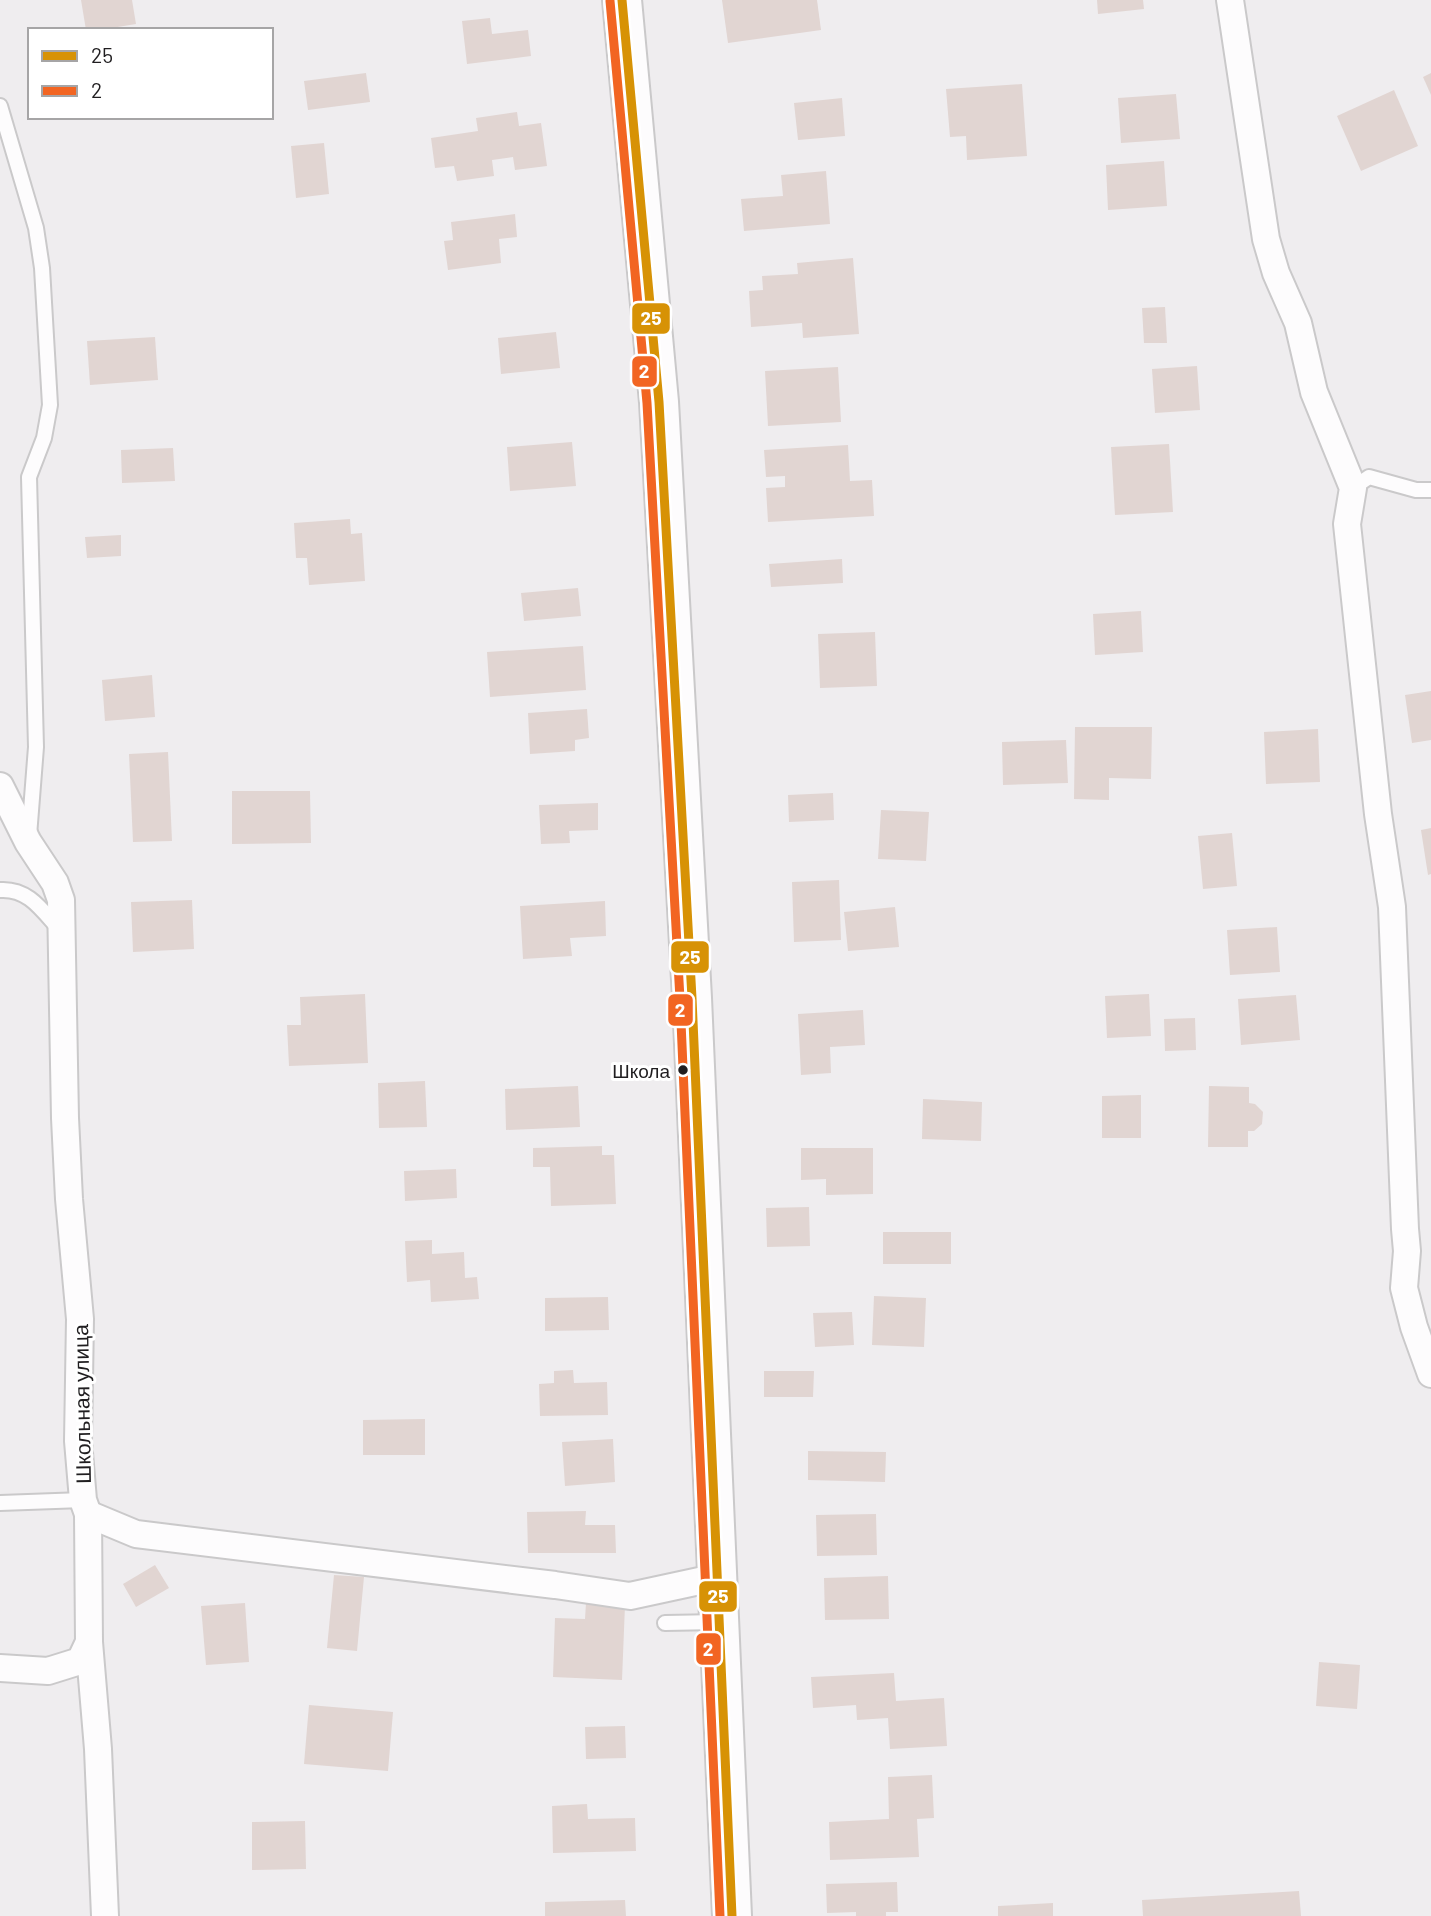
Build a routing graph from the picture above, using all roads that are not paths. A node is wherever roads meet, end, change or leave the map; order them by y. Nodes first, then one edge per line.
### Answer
1 (622, 0) edge
2 (1230, 0) edge
3 (0, 106) edge
4 (1353, 488) junction
5 (1431, 490) edge
6 (0, 786) edge
7 (28, 842) junction
8 (0, 890) edge
9 (63, 933) junction
10 (1431, 1374) edge
11 (0, 1503) edge
12 (86, 1507) junction
13 (718, 1577) junction
14 (720, 1622) junction
15 (665, 1623) dead end
16 (89, 1642) junction
17 (0, 1668) edge
18 (105, 1916) edge
19 (732, 1916) edge

1 - 13 main road
2 - 4 street
3 - 7 lane
4 - 5 lane
4 - 10 street
6 - 7 street, Школьная улица
7 - 9 street, Школьная улица
8 - 9 lane
9 - 12 street, Школьная улица
11 - 12 lane
12 - 13 street
12 - 16 street, Школьная улица
13 - 14 main road
14 - 15 lane
14 - 19 main road
16 - 17 street
16 - 18 street, Школьная улица

